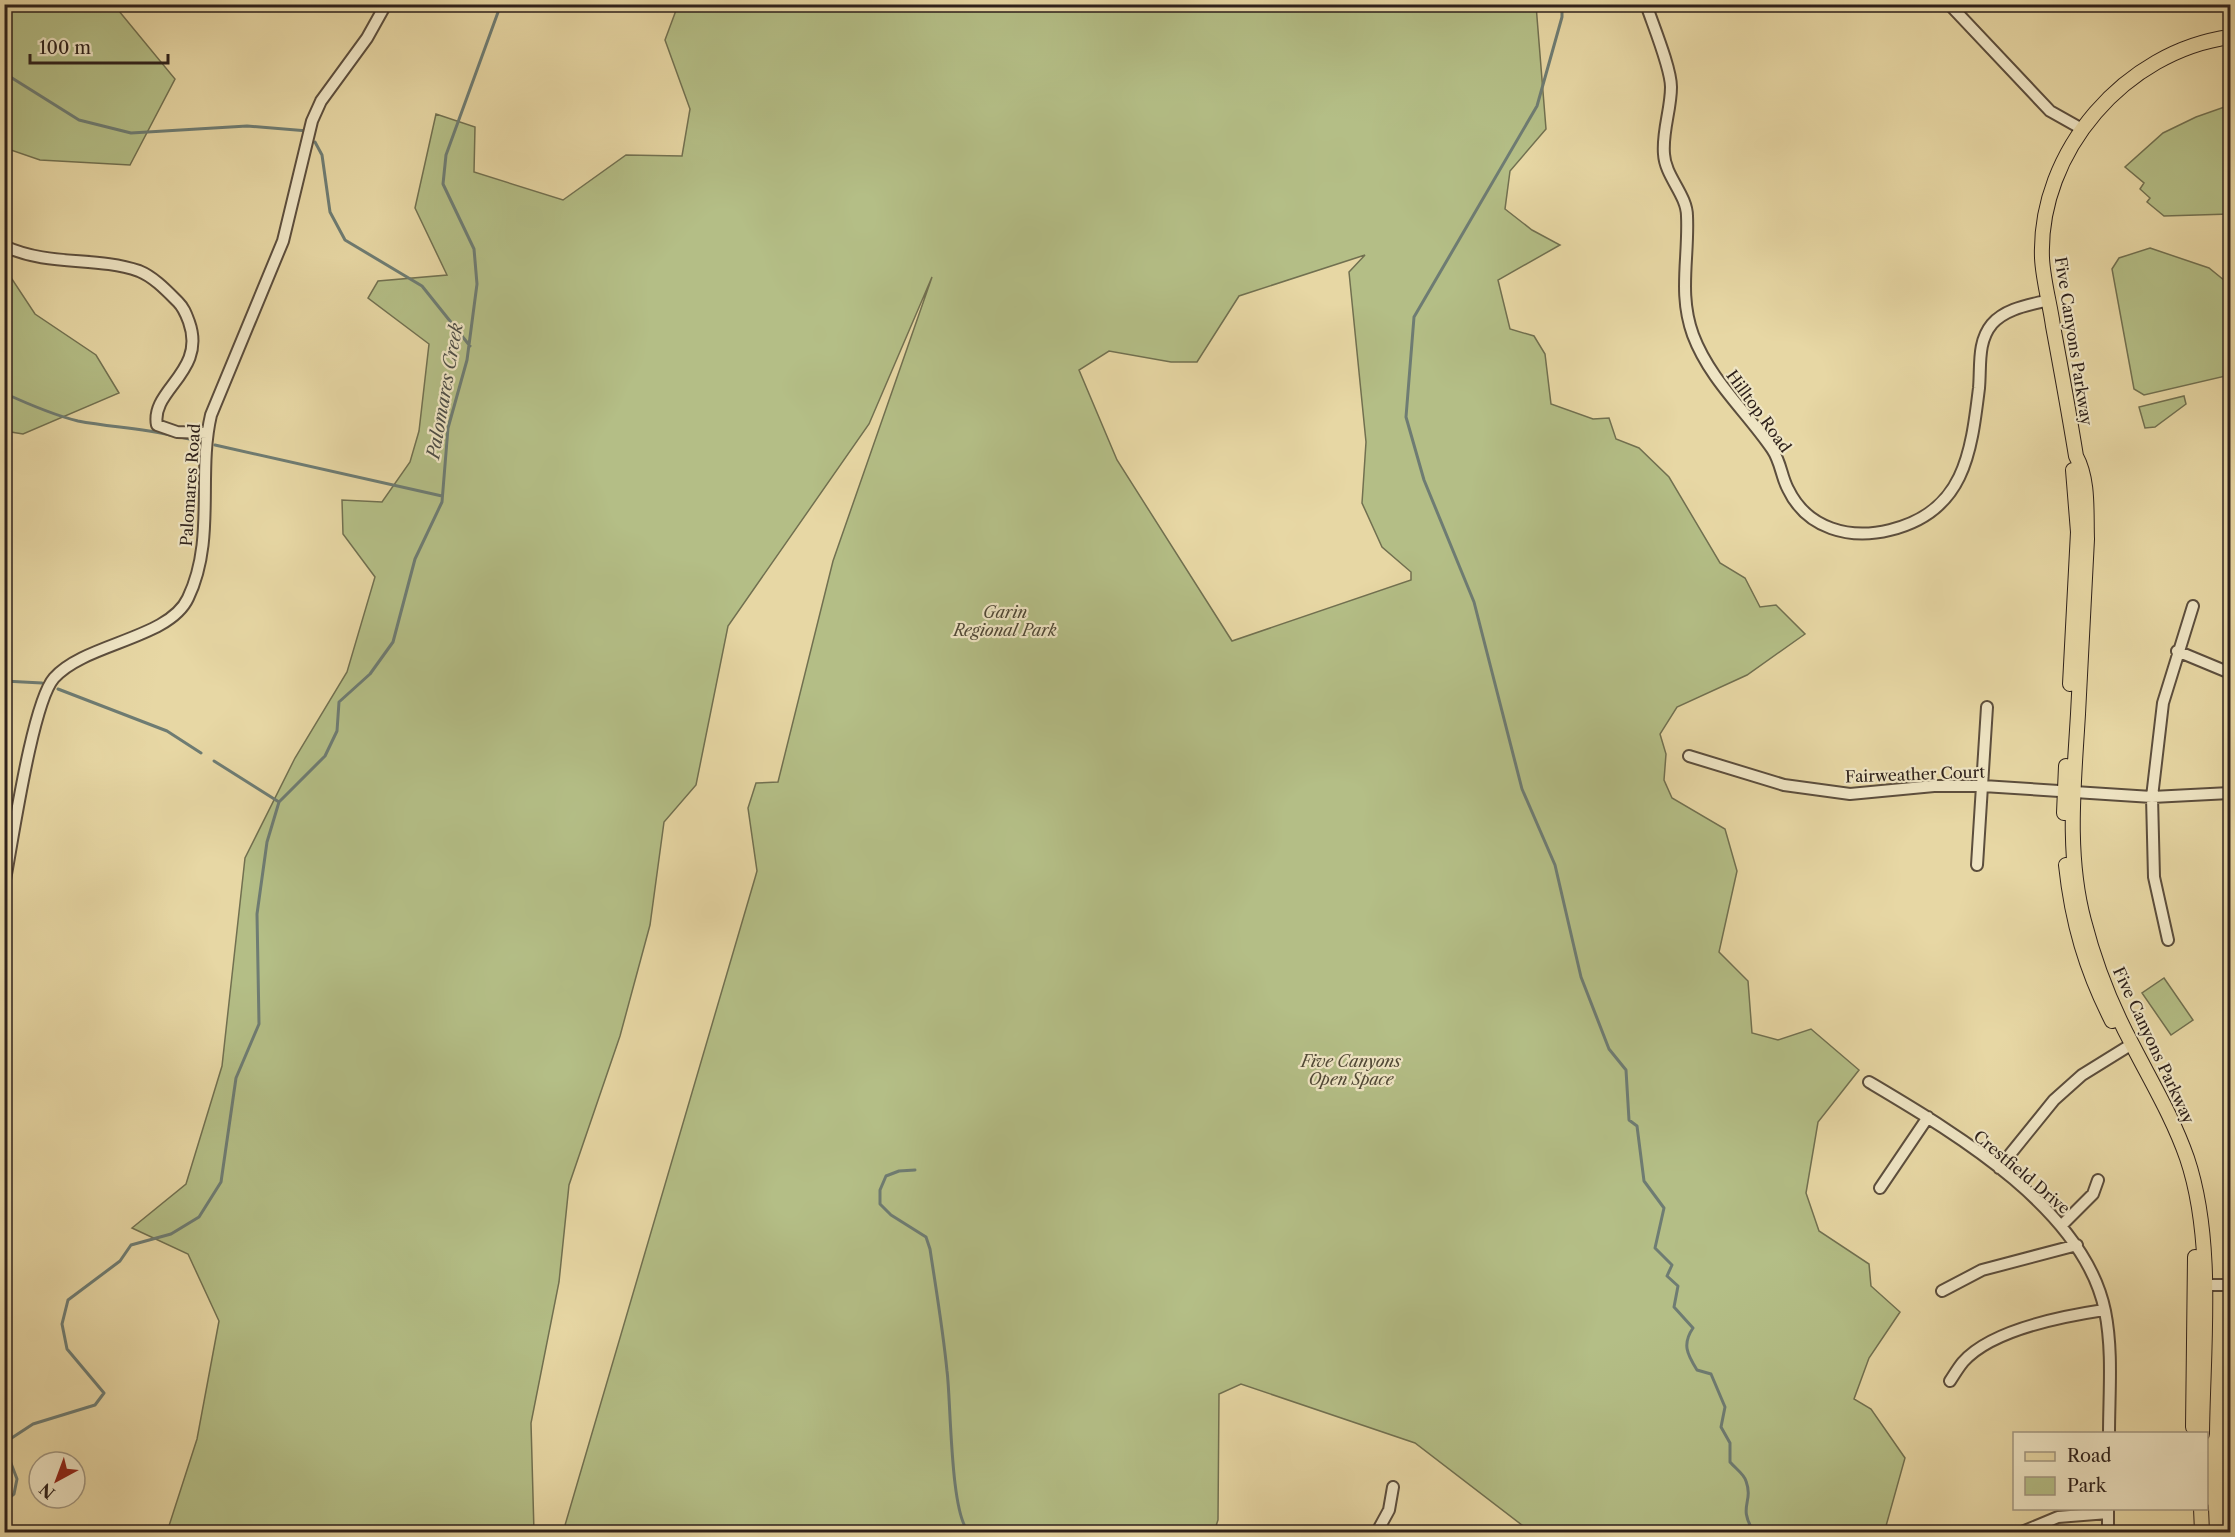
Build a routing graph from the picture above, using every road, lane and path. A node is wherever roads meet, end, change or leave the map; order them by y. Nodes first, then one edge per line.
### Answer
1 (386, 4) edge
2 (1646, 4) edge
3 (1949, 4) edge
4 (2230, 38) edge
5 (2082, 129) junction
6 (4, 246) edge
7 (2049, 300) junction
8 (207, 433) junction
9 (2193, 606) dead end
10 (2177, 651) junction
11 (2230, 673) edge
12 (1987, 707) dead end
13 (1689, 756) dead end
14 (1983, 786) junction
15 (2068, 792) junction
16 (2230, 793) edge
17 (2152, 797) junction
18 (1977, 865) dead end
19 (4, 885) edge
20 (2168, 940) dead end
21 (2129, 1046) junction
22 (1869, 1082) dead end
23 (1928, 1117) junction
24 (1998, 1168) junction
25 (2098, 1180) dead end
26 (1880, 1188) dead end
27 (2062, 1225) junction
28 (2077, 1245) junction
29 (2199, 1285) junction
30 (2230, 1285) edge
31 (1942, 1291) dead end
32 (2104, 1310) junction
33 (1950, 1381) dead end
34 (2109, 1432) edge
35 (2194, 1432) edge
36 (2202, 1432) edge
37 (1393, 1487) dead end
38 (2194, 1510) edge
39 (2201, 1510) edge
40 (2108, 1511) edge
41 (1377, 1533) edge
42 (2022, 1533) edge
43 (2108, 1533) edge
44 (2193, 1533) edge
45 (2202, 1533) edge

1 - 8 street, Palomares Road
2 - 7 street, Hilltop Road
3 - 5 street
4 - 5 main road, Five Canyons Parkway
5 - 7 main road, Five Canyons Parkway
6 - 8 street
7 - 15 main road, Five Canyons Parkway
8 - 19 street, Palomares Road
9 - 10 street
10 - 11 street
10 - 17 street
12 - 14 street
13 - 14 street, Fairweather Court
14 - 15 street, Fairweather Court
14 - 18 street
15 - 17 street, Fairweather Court
15 - 21 main road, Five Canyons Parkway
16 - 17 street, Fairweather Court
17 - 20 street
21 - 24 street
21 - 29 main road, Five Canyons Parkway
22 - 23 street, Crestfield Drive
23 - 24 street, Crestfield Drive
23 - 26 street
24 - 27 street, Crestfield Drive
25 - 27 street
27 - 28 street, Crestfield Drive
28 - 31 street
28 - 32 street, Crestfield Drive
29 - 30 street
29 - 35 main road, Five Canyons Parkway
29 - 36 main road, Five Canyons Parkway
32 - 33 street
32 - 34 street, Crestfield Drive
37 - 41 street
38 - 44 main road
39 - 45 main road
40 - 42 street
40 - 43 street

